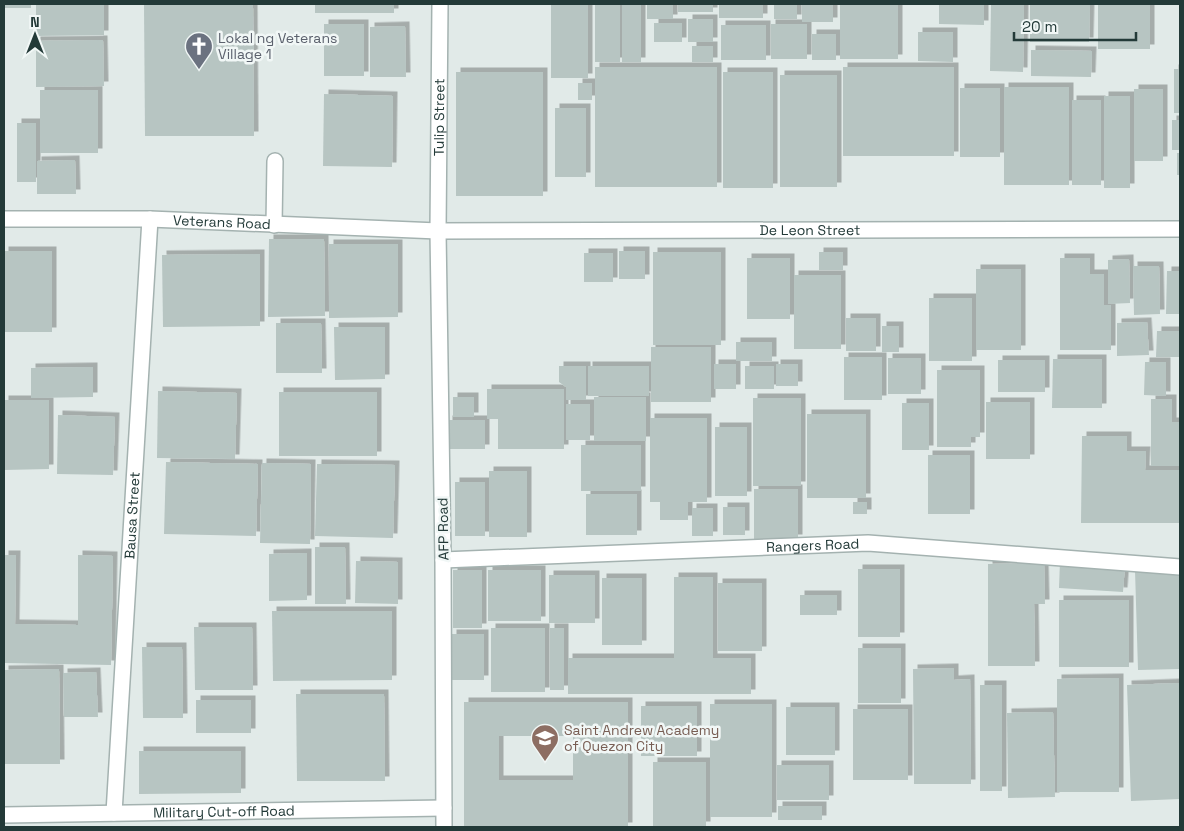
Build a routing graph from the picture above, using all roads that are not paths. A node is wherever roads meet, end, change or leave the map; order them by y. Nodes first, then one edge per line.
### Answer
1 (440, 4) edge
2 (275, 161) dead end
3 (4, 219) edge
4 (150, 219) junction
5 (274, 225) junction
6 (1180, 229) edge
7 (438, 231) junction
8 (443, 560) junction
9 (1180, 567) edge
10 (444, 808) junction
11 (114, 813) junction
12 (4, 815) edge
13 (444, 827) edge

1 - 7 street, Tulip Street
2 - 5 street
3 - 4 street, Veterans Road
4 - 5 street, Veterans Road
4 - 11 street, Bausa Street
5 - 7 street, Veterans Road
6 - 7 street, De Leon Street
7 - 8 street, AFP Road
8 - 9 street, Rangers Road
8 - 10 street, AFP Road
10 - 11 street, Military Cut-off Road
10 - 13 street, AFP Road
11 - 12 street, Military Cut-off Road

